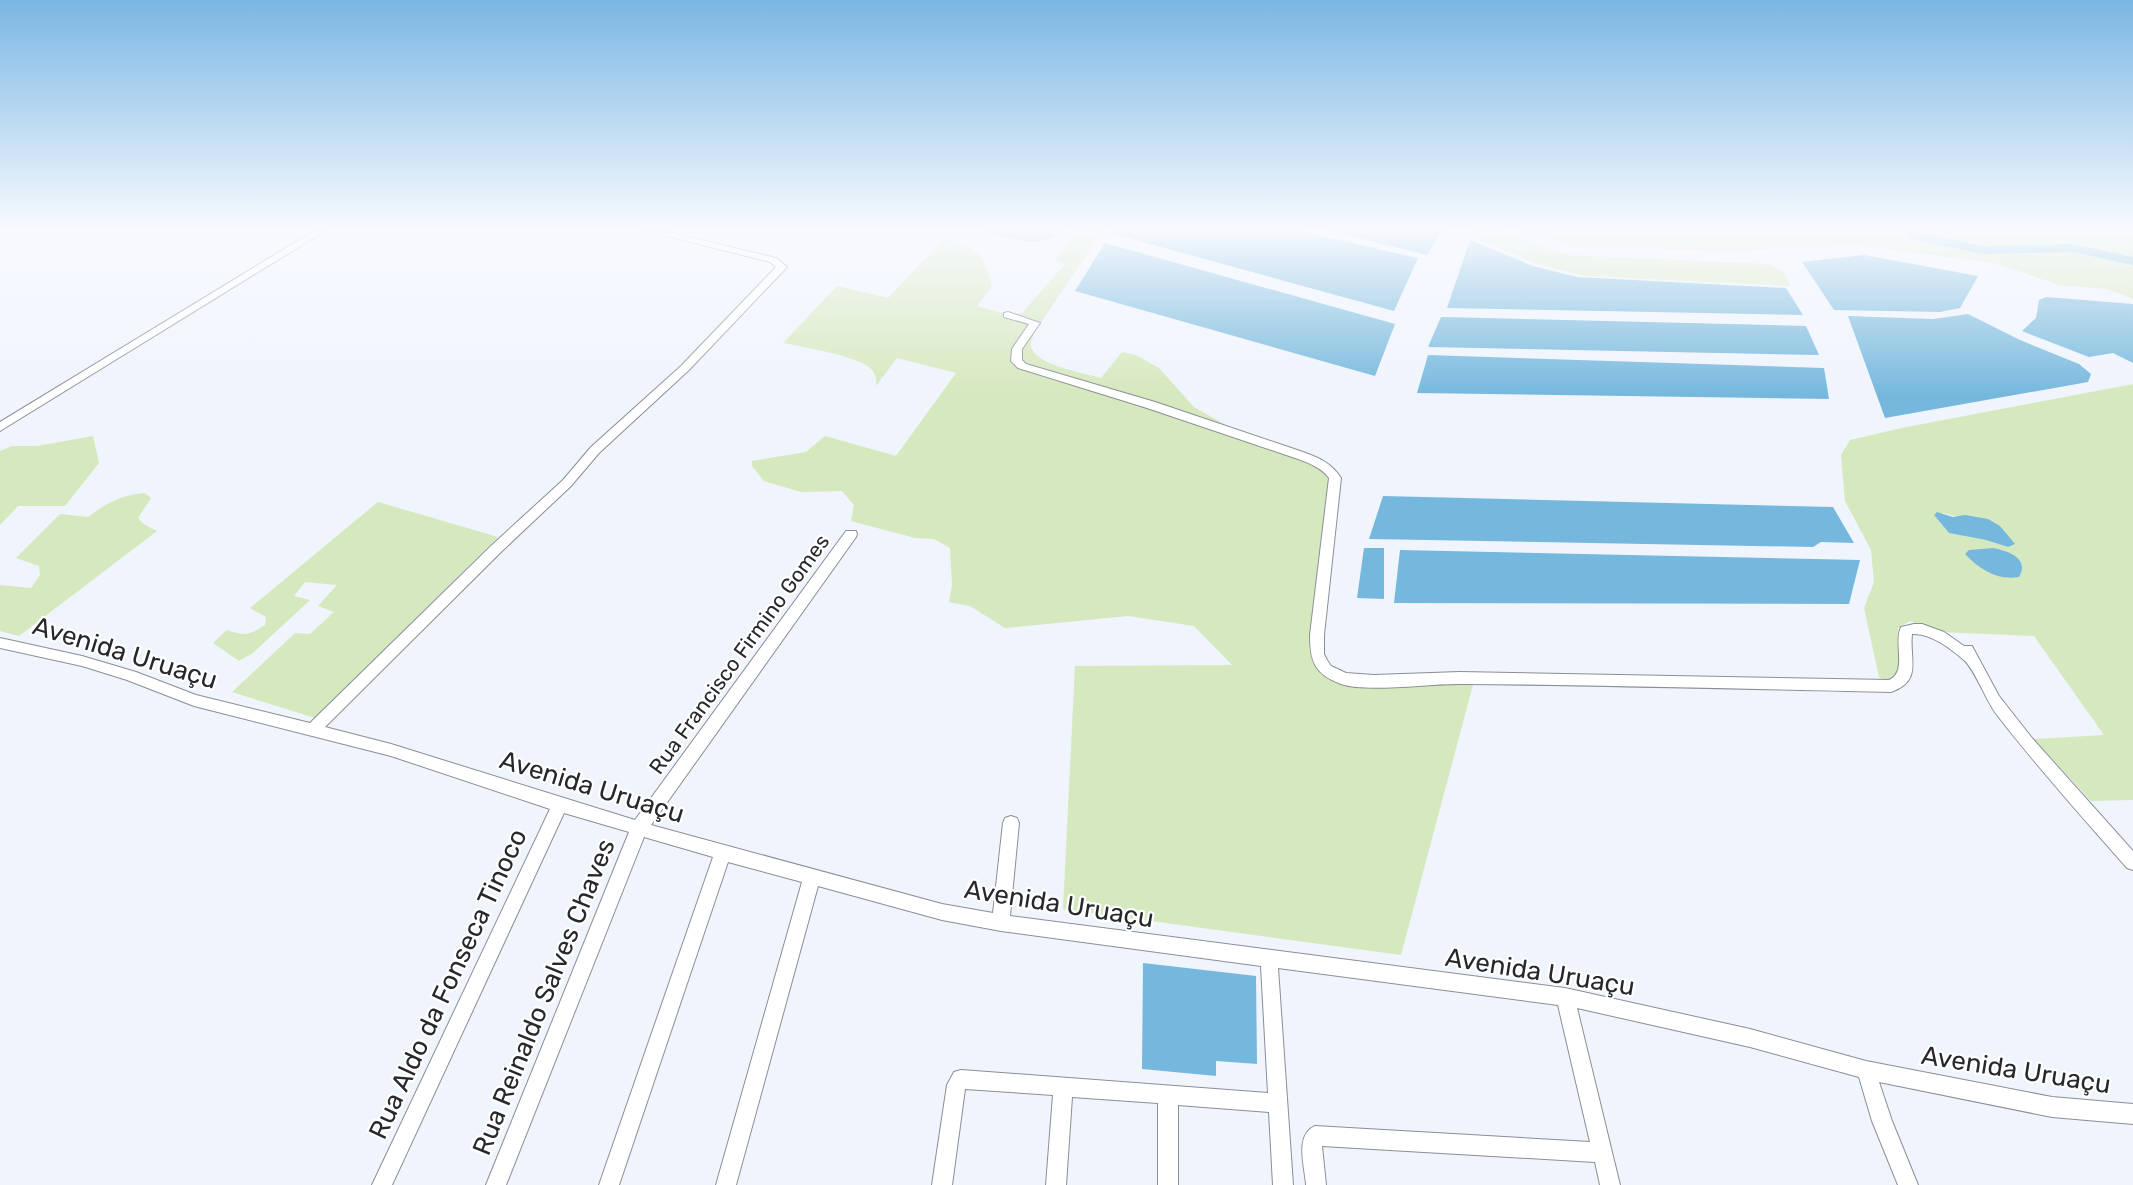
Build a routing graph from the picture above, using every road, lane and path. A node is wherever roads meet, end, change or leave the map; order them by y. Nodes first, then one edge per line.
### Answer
1 (233, 284) edge
2 (765, 284) edge
3 (1008, 315) dead end
4 (0, 427) edge
5 (851, 534) dead end
6 (0, 643) edge
7 (312, 731) junction
8 (560, 805) junction
9 (1011, 823) dead end
10 (639, 828) junction
11 (723, 853) junction
12 (2133, 863) edge
13 (812, 876) junction
14 (1001, 923) junction
15 (1269, 959) junction
16 (1565, 997) junction
17 (1866, 1070) junction
18 (1063, 1086) junction
19 (1168, 1093) junction
20 (1279, 1103) junction
21 (2133, 1114) edge
22 (1604, 1153) junction
23 (382, 1185) edge
24 (496, 1185) edge
25 (609, 1185) edge
26 (726, 1185) edge
27 (942, 1185) edge
28 (1056, 1185) edge
29 (1168, 1185) edge
30 (1284, 1185) edge
31 (1316, 1185) edge
32 (1610, 1185) edge
33 (1908, 1185) edge

1 - 4 street
2 - 7 street
3 - 12 street
5 - 10 street, Rua Francisco Firmino Gomes
6 - 7 street, Avenida Uruaçu
7 - 8 street, Avenida Uruaçu
8 - 10 street, Avenida Uruaçu
8 - 23 street, Rua Aldo da Fonseca Tinoco
9 - 14 street
10 - 11 street, Avenida Uruaçu
10 - 24 street, Rua Reinaldo Salves Chaves
11 - 13 street, Avenida Uruaçu
11 - 25 street
13 - 14 street, Avenida Uruaçu
13 - 26 street
14 - 15 street, Avenida Uruaçu
15 - 16 street, Avenida Uruaçu
15 - 20 street
16 - 17 street, Avenida Uruaçu
16 - 22 street
17 - 21 street, Avenida Uruaçu
17 - 33 street
18 - 19 street
18 - 27 street
18 - 28 street
19 - 20 street
19 - 29 street
20 - 30 street
22 - 31 street
22 - 32 street

